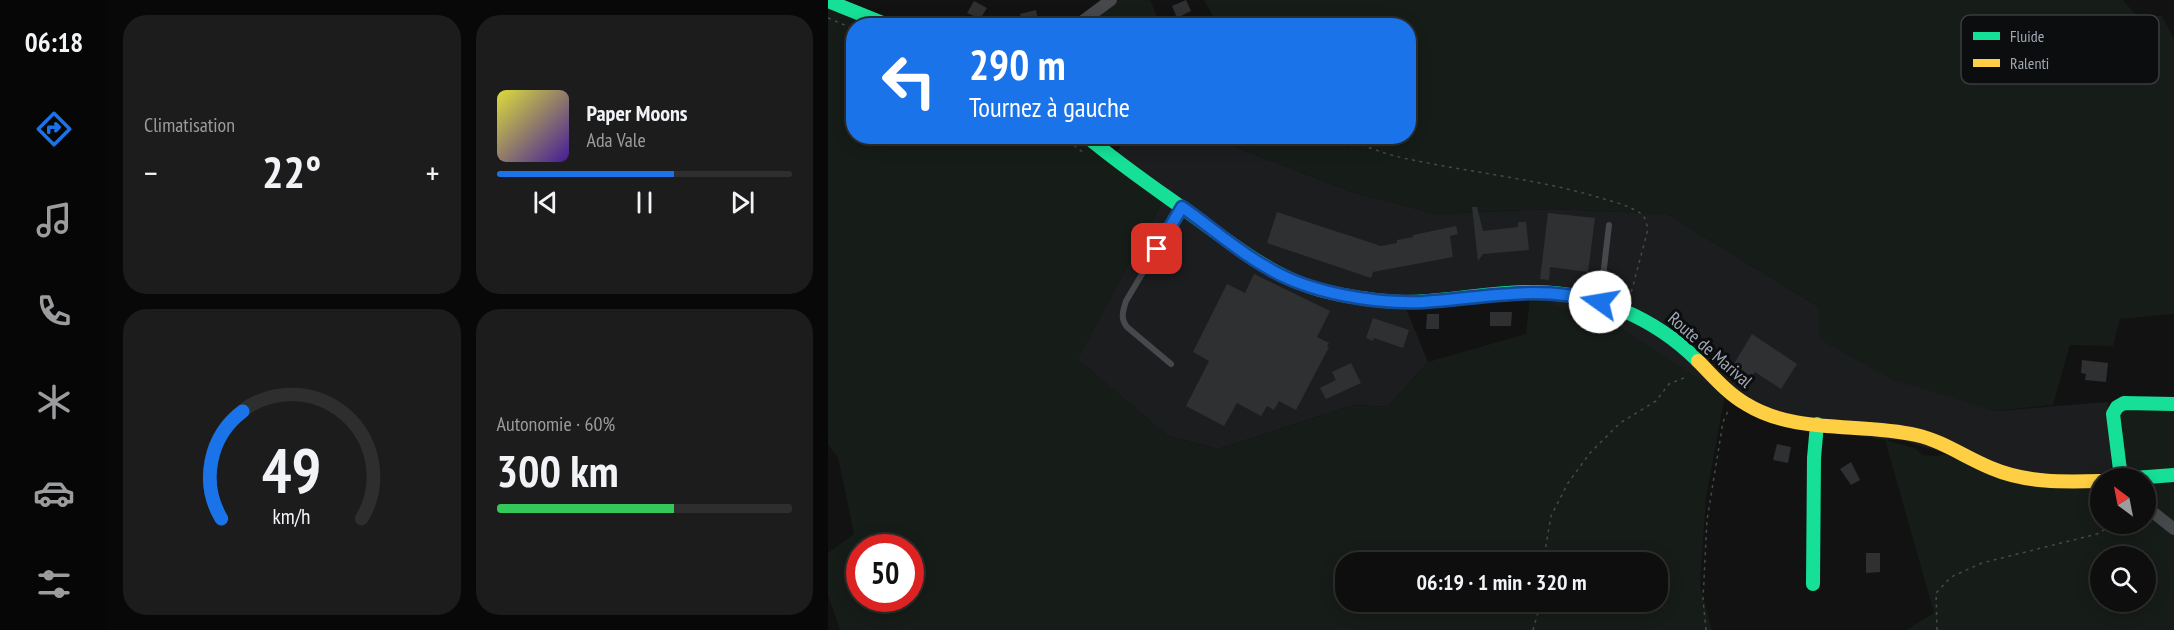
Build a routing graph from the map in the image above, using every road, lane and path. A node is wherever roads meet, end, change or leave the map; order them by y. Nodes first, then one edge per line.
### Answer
1 (1112, 0) edge
2 (828, 2) edge
3 (828, 18) edge
4 (869, 18) edge
5 (1087, 18) edge
6 (846, 26) edge
7 (1073, 144) edge
8 (1096, 144) edge
9 (1359, 144) edge
10 (1089, 156) dead end
11 (1182, 207) junction
12 (1610, 225) dead end
13 (1600, 302) junction
14 (1626, 310) junction
15 (1171, 364) dead end
16 (1684, 378) dead end
17 (1737, 399) junction
18 (2174, 404) edge
19 (1817, 424) junction
20 (2120, 468) edge
21 (2174, 475) edge
22 (2156, 476) edge
23 (2090, 481) edge
24 (2156, 515) edge
25 (2174, 529) edge
26 (2097, 534) edge
27 (1546, 552) edge
28 (1813, 584) dead end
29 (1538, 612) edge
30 (1533, 630) edge
31 (1706, 630) edge
32 (1937, 630) edge

1 - 5 street
2 - 4 main road
3 - 6 path
7 - 10 path
8 - 11 main road, Route de Marival
9 - 14 path
11 - 13 main road, Route de Marival
11 - 15 lane
12 - 13 lane
13 - 14 main road, Route de Marival
14 - 17 main road, Route de Marival
16 - 27 path
17 - 19 main road, Route de Marival
17 - 31 path
18 - 20 main road
19 - 23 main road, Route de Marival
19 - 28 main road
21 - 22 main road
24 - 25 street
26 - 32 path
29 - 30 path

